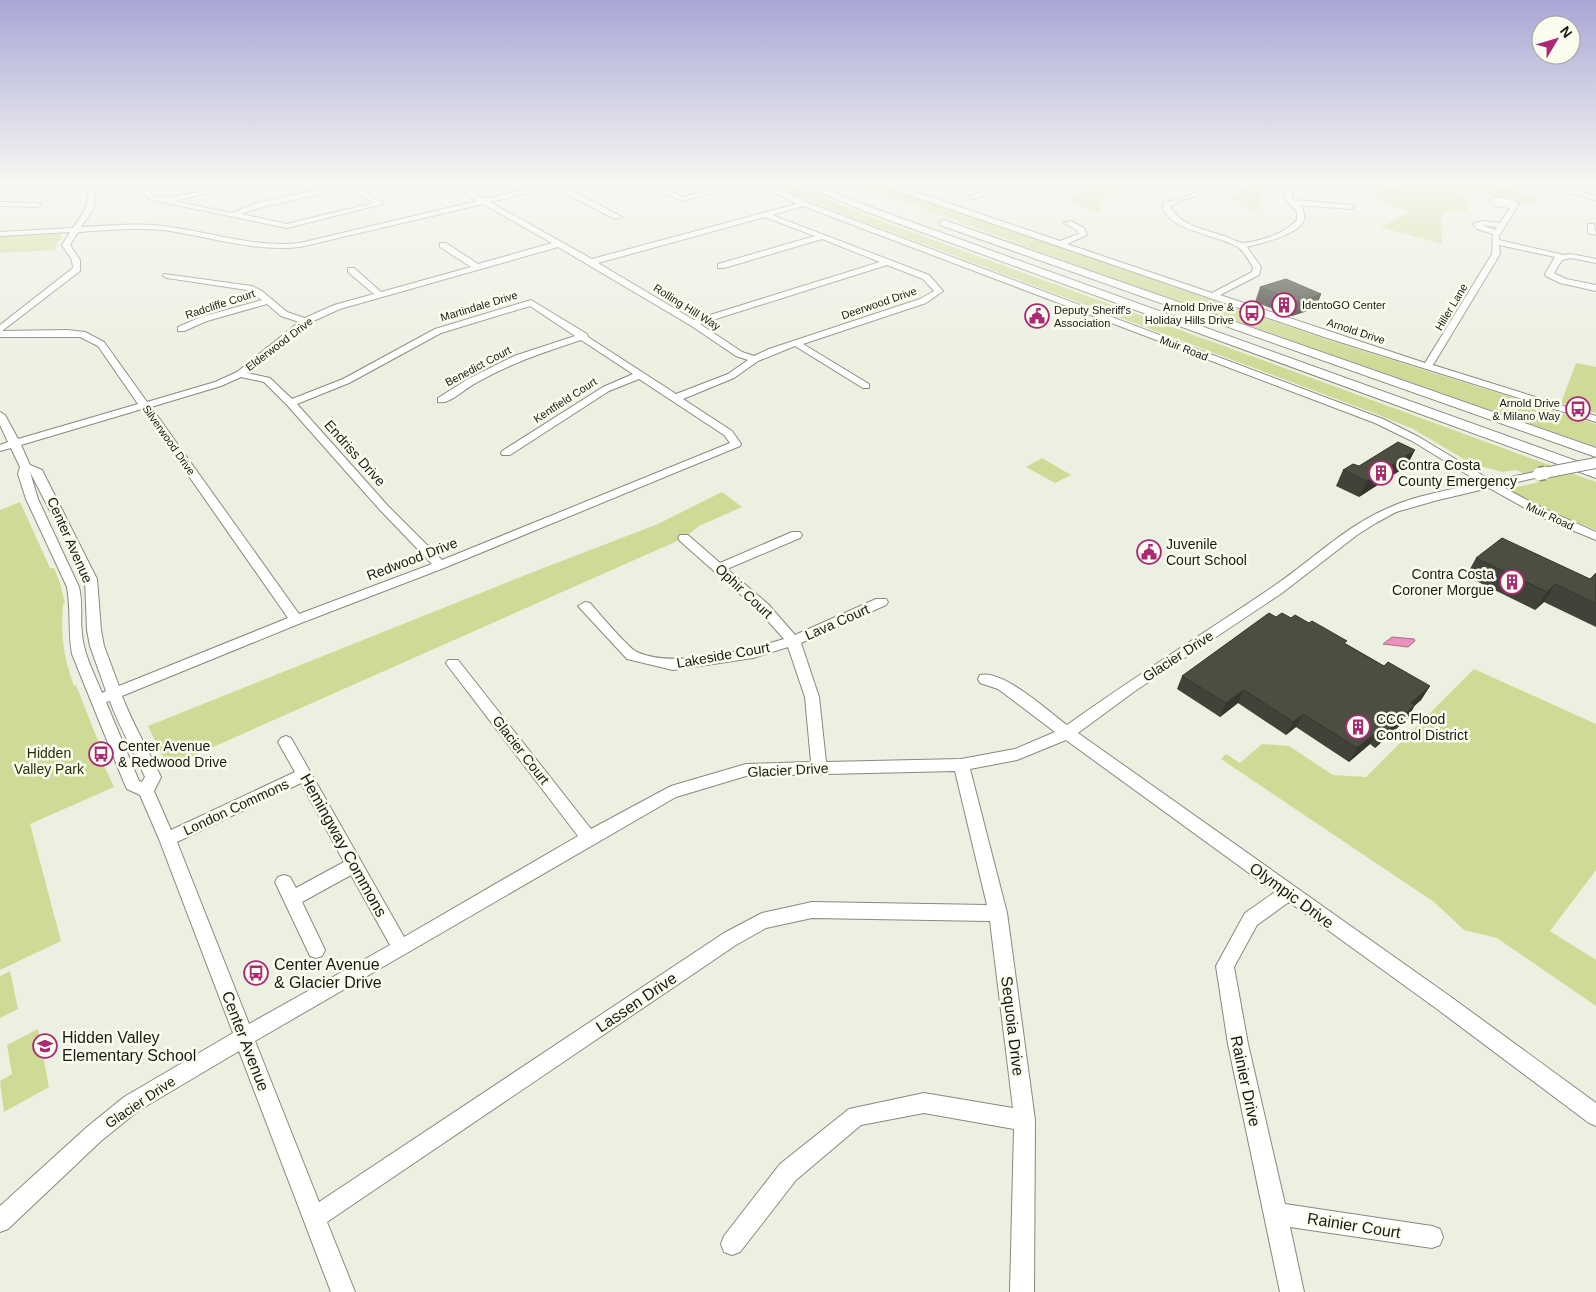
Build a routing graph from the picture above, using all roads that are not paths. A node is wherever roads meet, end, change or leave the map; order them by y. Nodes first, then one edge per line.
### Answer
1 (67, 243) edge
2 (245, 243) edge
3 (307, 243) edge
4 (658, 243) edge
5 (799, 243) edge
6 (836, 243) edge
7 (906, 243) edge
8 (962, 243) edge
9 (1000, 243) edge
10 (1235, 243) edge
11 (1251, 243) edge
12 (1496, 243) edge
13 (1502, 243) edge
14 (559, 244) joint
15 (1059, 244) edge
16 (443, 245) dead end
17 (1242, 246) junction
18 (1564, 257) junction
19 (591, 262) junction
20 (1596, 262) edge
21 (884, 263) junction
22 (721, 266) dead end
23 (476, 267) junction
24 (351, 270) dead end
25 (167, 276) dead end
26 (1596, 288) edge
27 (379, 294) junction
28 (1212, 296) junction
29 (267, 301) junction
30 (306, 321) junction
31 (693, 324) junction
32 (0, 329) edge
33 (180, 329) dead end
34 (0, 334) edge
35 (584, 336) junction
36 (796, 343) junction
37 (755, 359) junction
38 (1427, 367) junction
39 (240, 374) junction
40 (640, 375) junction
41 (866, 386) dead end
42 (676, 398) junction
43 (442, 400) dead end
44 (291, 403) junction
45 (144, 405) junction
46 (0, 415) edge
47 (1596, 419) edge
48 (14, 444) junction
49 (736, 444) joint
50 (0, 448) edge
51 (506, 453) dead end
52 (1596, 453) edge
53 (1596, 463) edge
54 (26, 467) junction
55 (1596, 473) edge
56 (1539, 474) joint
57 (1492, 485) junction
58 (796, 534) dead end
59 (1596, 536) edge
60 (684, 538) dead end
61 (440, 565) junction
62 (719, 568) junction
63 (881, 602) dead end
64 (585, 606) dead end
65 (296, 620) junction
66 (793, 641) junction
67 (453, 663) dead end
68 (985, 679) dead end
69 (114, 693) junction
70 (98, 700) junction
71 (1067, 734) junction
72 (286, 742) dead end
73 (961, 765) junction
74 (819, 768) junction
75 (304, 775) junction
76 (146, 791) junction
77 (589, 838) junction
78 (168, 839) junction
79 (355, 865) junction
80 (284, 882) dead end
81 (1288, 892) junction
82 (292, 899) junction
83 (998, 913) junction
84 (402, 948) junction
85 (316, 950) dead end
86 (245, 1037) junction
87 (1596, 1116) edge
88 (1025, 1120) junction
89 (1276, 1214) junction
90 (314, 1218) junction
91 (0, 1221) edge
92 (1432, 1237) dead end
93 (732, 1244) dead end
94 (343, 1292) edge
95 (1022, 1292) edge
96 (1292, 1292) edge

1 - 32 street
2 - 3 street
4 - 19 street
5 - 22 street
6 - 21 street, Deerwood Drive
7 - 57 street, Muir Road
8 - 55 highway
9 - 52 highway
10 - 17 street
11 - 17 street
12 - 38 street, Hiller Lane
13 - 18 street
14 - 19 street, Rolling Hill Way
14 - 23 street, Elderwood Drive
15 - 28 street, Arnold Drive
16 - 23 street
17 - 28 street
18 - 20 street
18 - 26 street
19 - 31 street, Rolling Hill Way
21 - 31 street
21 - 36 street, Deerwood Drive
23 - 27 street, Elderwood Drive
24 - 27 street
25 - 29 street, Radcliffe Court
27 - 30 street, Elderwood Drive
28 - 38 street, Arnold Drive
29 - 30 street, Radcliffe Court
29 - 33 street, Radcliffe Court
30 - 39 street, Elderwood Drive
31 - 37 street, Rolling Hill Way
34 - 45 street, Silverwood Drive
35 - 40 street, Martindale Drive
35 - 43 street, Benedict Court
35 - 44 street, Martindale Drive
36 - 37 street, Deerwood Drive
36 - 41 street
37 - 42 street, Deerwood Drive
38 - 47 street, Arnold Drive
39 - 44 street, Endriss Drive
39 - 45 street, Elderwood Drive
40 - 42 street, Martindale Drive
40 - 51 street, Kentfield Court
42 - 49 street, Martindale Drive
44 - 61 street, Endriss Drive
45 - 48 street, Elderwood Drive
45 - 65 street, Silverwood Drive
46 - 48 street, Center Avenue
48 - 50 street, Elderwood Drive
48 - 54 street, Center Avenue
49 - 61 street, Redwood Drive
53 - 56 street, Glacier Drive, bridge
54 - 69 street, Center Avenue
54 - 70 street, Center Avenue
56 - 57 street, Glacier Drive
57 - 59 street, Muir Road
57 - 71 street, Glacier Drive
58 - 62 street
60 - 62 street, Ophir Court
61 - 65 street, Redwood Drive
62 - 66 street, Ophir Court
63 - 66 street, Lava Court
64 - 66 street, Lakeside Court
65 - 69 street, Redwood Drive
66 - 74 street, Ophir Court
67 - 77 street, Glacier Court
68 - 71 street, Olympic Drive
69 - 70 street, Redwood Drive
69 - 76 street, Center Avenue
70 - 76 street, Center Avenue
71 - 73 street, Glacier Drive
71 - 81 street, Olympic Drive
72 - 75 street, Hemingway Commons
73 - 74 street, Glacier Drive
73 - 83 street, Sequoia Drive
74 - 77 street, Glacier Drive
75 - 78 street, London Commons
75 - 79 street, Hemingway Commons
76 - 78 street, Center Avenue
77 - 84 street, Glacier Drive
78 - 86 street, Center Avenue
79 - 82 street
79 - 84 street, Hemingway Commons
80 - 82 street
81 - 87 street, Olympic Drive
81 - 89 street, Rainier Drive
82 - 85 street
83 - 88 street, Sequoia Drive
83 - 90 street, Lassen Drive
84 - 86 street, Glacier Drive
86 - 90 street, Center Avenue
86 - 91 street, Glacier Drive
88 - 93 street
88 - 95 street, Sequoia Drive
89 - 92 street, Rainier Court
89 - 96 street, Rainier Drive
90 - 94 street, Center Avenue

